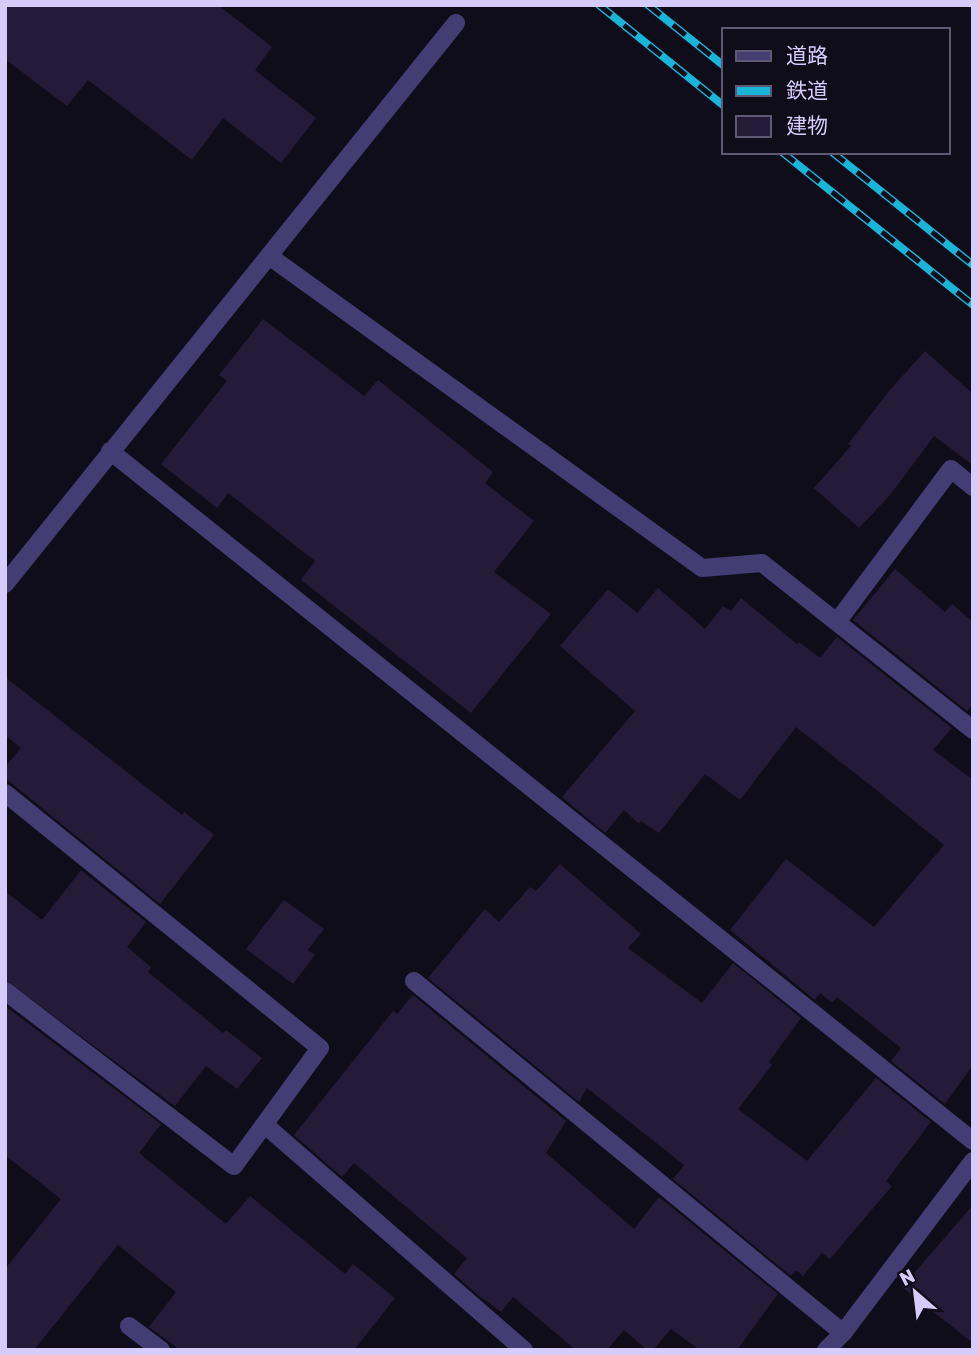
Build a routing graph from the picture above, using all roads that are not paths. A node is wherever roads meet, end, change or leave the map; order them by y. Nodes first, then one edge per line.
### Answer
1 (456, 23) dead end
2 (269, 256) junction
3 (110, 451) junction
4 (973, 487) edge
5 (5, 583) edge
6 (837, 622) junction
7 (973, 730) edge
8 (5, 793) edge
9 (414, 981) dead end
10 (5, 991) edge
11 (265, 1125) junction
12 (973, 1141) edge
13 (973, 1161) edge
14 (129, 1326) dead end
15 (833, 1344) edge
16 (160, 1350) edge
17 (524, 1350) edge

1 - 2 street
2 - 3 street
2 - 6 street
3 - 5 street
3 - 12 street
4 - 6 street
6 - 7 street
8 - 11 street
9 - 15 street
10 - 11 street
11 - 17 street
13 - 15 street
14 - 16 street

